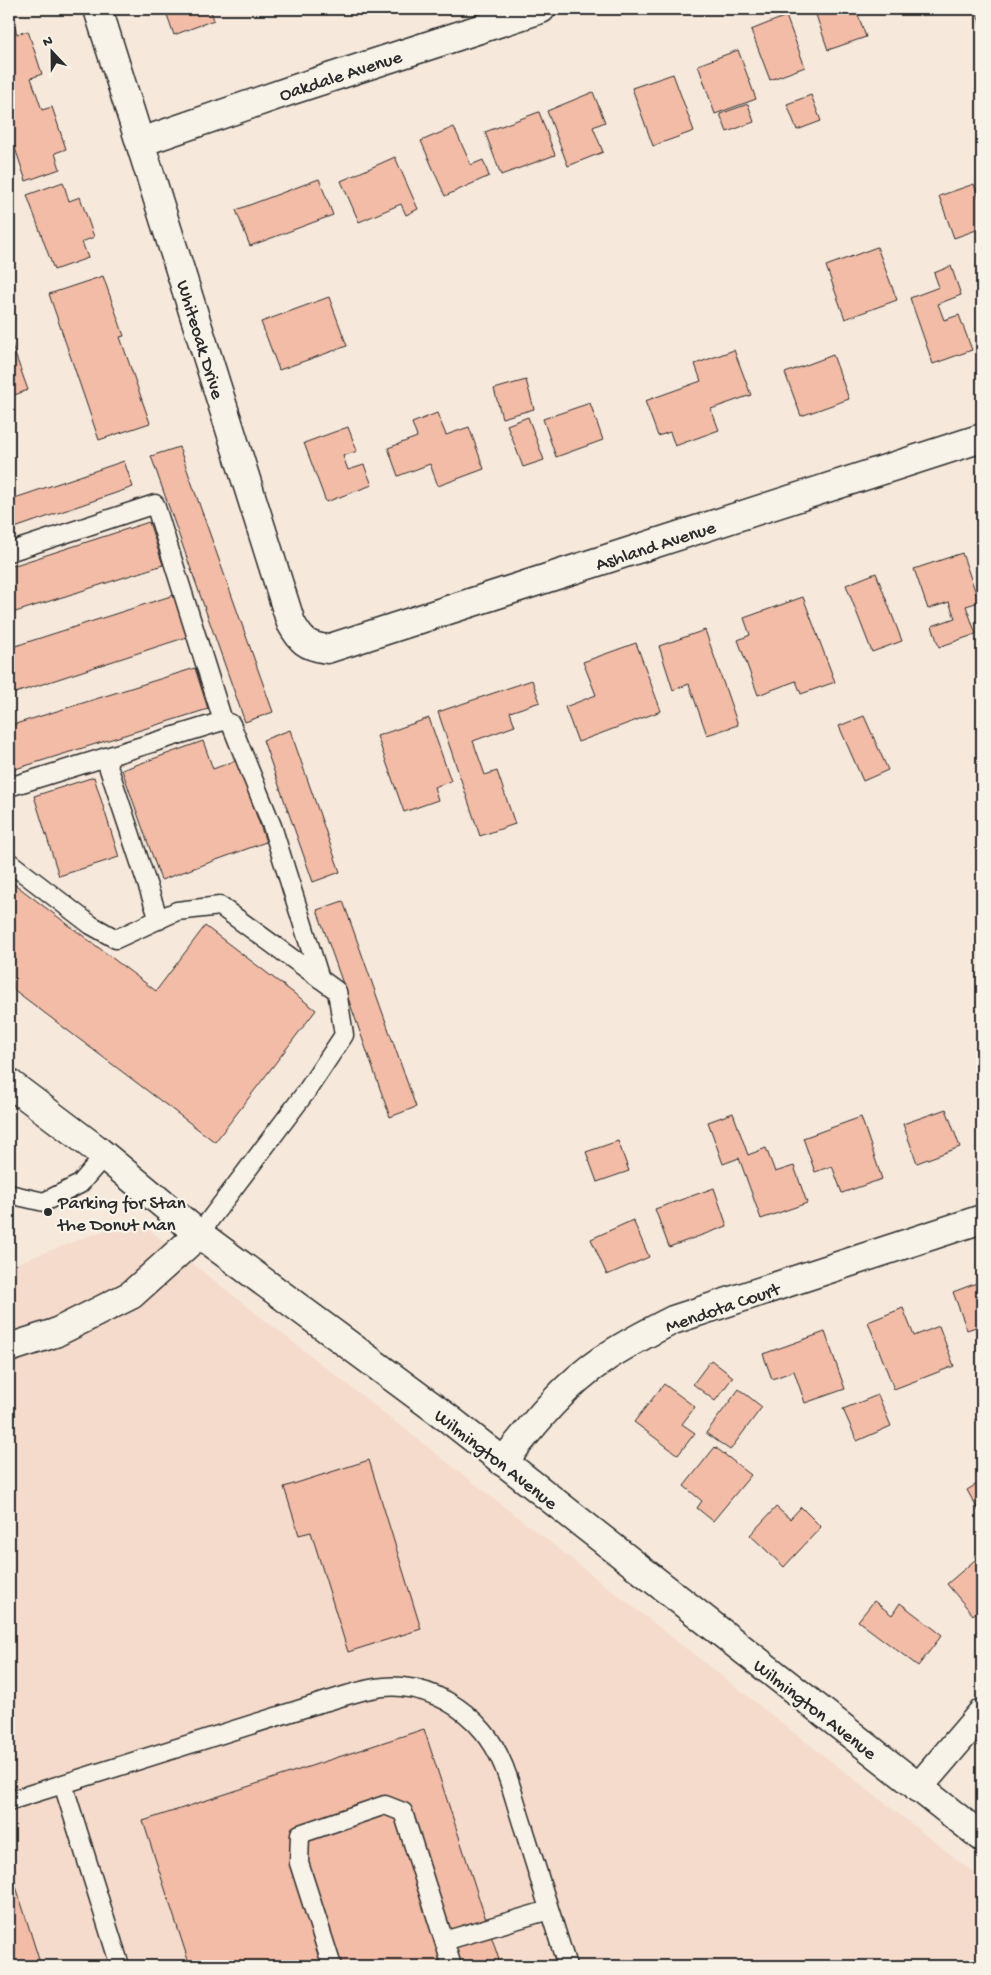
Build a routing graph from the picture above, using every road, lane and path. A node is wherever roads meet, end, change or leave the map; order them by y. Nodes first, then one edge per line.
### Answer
1 (98, 9) edge
2 (540, 9) edge
3 (141, 142) junction
4 (982, 438) edge
5 (9, 552) edge
6 (327, 649) joint
7 (223, 721) junction
8 (105, 757) junction
9 (9, 787) edge
10 (9, 862) edge
11 (159, 920) junction
12 (320, 979) junction
13 (9, 1083) edge
14 (104, 1156) junction
15 (9, 1194) edge
16 (982, 1219) edge
17 (199, 1234) junction
18 (9, 1348) edge
19 (503, 1462) junction
20 (982, 1714) edge
21 (63, 1784) junction
22 (918, 1788) junction
23 (9, 1801) edge
24 (982, 1836) edge
25 (549, 1910) junction
26 (444, 1941) junction
27 (120, 1966) edge
28 (332, 1966) edge
29 (452, 1966) edge
30 (567, 1966) edge

1 - 3 street, Whiteoak Drive
2 - 3 street, Oakdale Avenue
3 - 6 street, Whiteoak Drive
4 - 6 street, Ashland Avenue
5 - 7 lane
7 - 8 lane
7 - 12 lane
8 - 9 lane
8 - 11 lane
10 - 11 lane
11 - 12 lane
12 - 17 lane
13 - 14 street, Wilmington Avenue
14 - 15 lane
14 - 17 street, Wilmington Avenue
16 - 19 street, Mendota Court
17 - 18 street
17 - 19 street, Wilmington Avenue
19 - 22 street, Wilmington Avenue
20 - 22 street
21 - 23 lane
21 - 25 lane
21 - 27 lane
22 - 24 street, Wilmington Avenue
25 - 26 lane
25 - 30 lane
26 - 28 lane
26 - 29 lane

